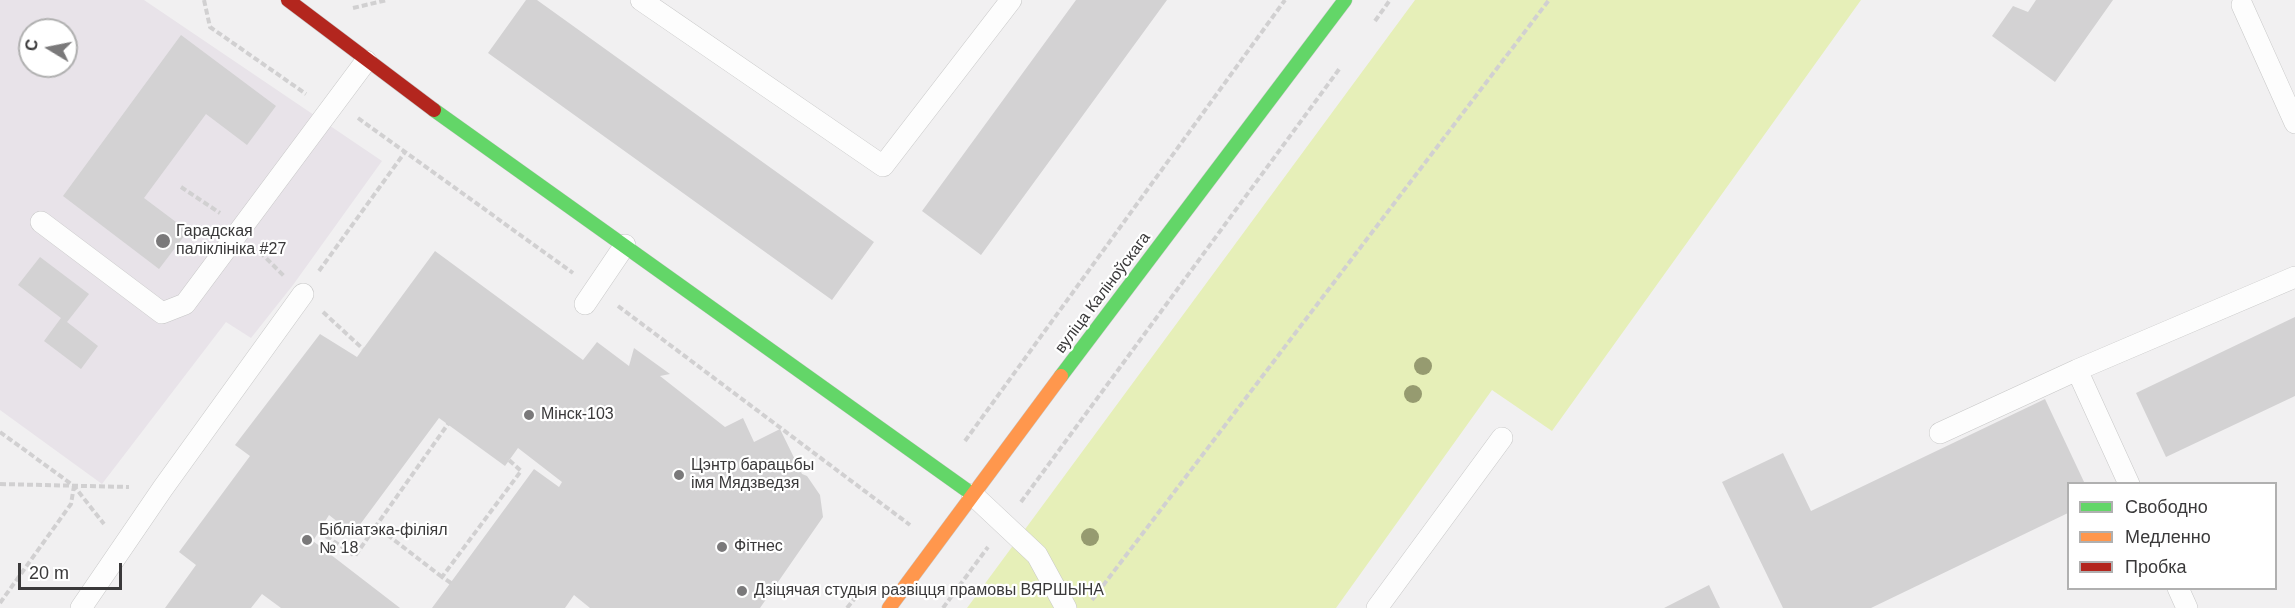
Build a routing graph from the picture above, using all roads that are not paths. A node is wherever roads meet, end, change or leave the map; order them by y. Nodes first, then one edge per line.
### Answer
1 (288, 0) edge
2 (324, 0) edge
3 (641, 0) edge
4 (1011, 0) edge
5 (1345, 0) edge
6 (2242, 5) dead end
7 (312, 17) junction
8 (366, 61) junction
9 (2295, 123) edge
10 (41, 222) dead end
11 (625, 245) junction
12 (2295, 277) edge
13 (303, 294) road end
14 (590, 297) road end
15 (2077, 370) junction
16 (1940, 433) dead end
17 (1502, 438) dead end
18 (2129, 482) edge
19 (972, 494) junction
20 (2179, 590) edge
21 (81, 608) edge
22 (889, 608) edge
23 (1066, 608) edge
24 (1377, 608) edge
25 (2187, 608) edge

1 - 7 street
2 - 7 lane
3 - 4 lane
5 - 19 street, вуліца Каліноўскага
6 - 9 lane
7 - 8 street
8 - 10 lane
8 - 11 street
11 - 14 lane
11 - 19 street
12 - 15 lane
13 - 21 lane
15 - 16 lane
15 - 18 lane
17 - 24 lane
19 - 22 street, вуліца Каліноўскага
19 - 23 lane
20 - 25 lane

